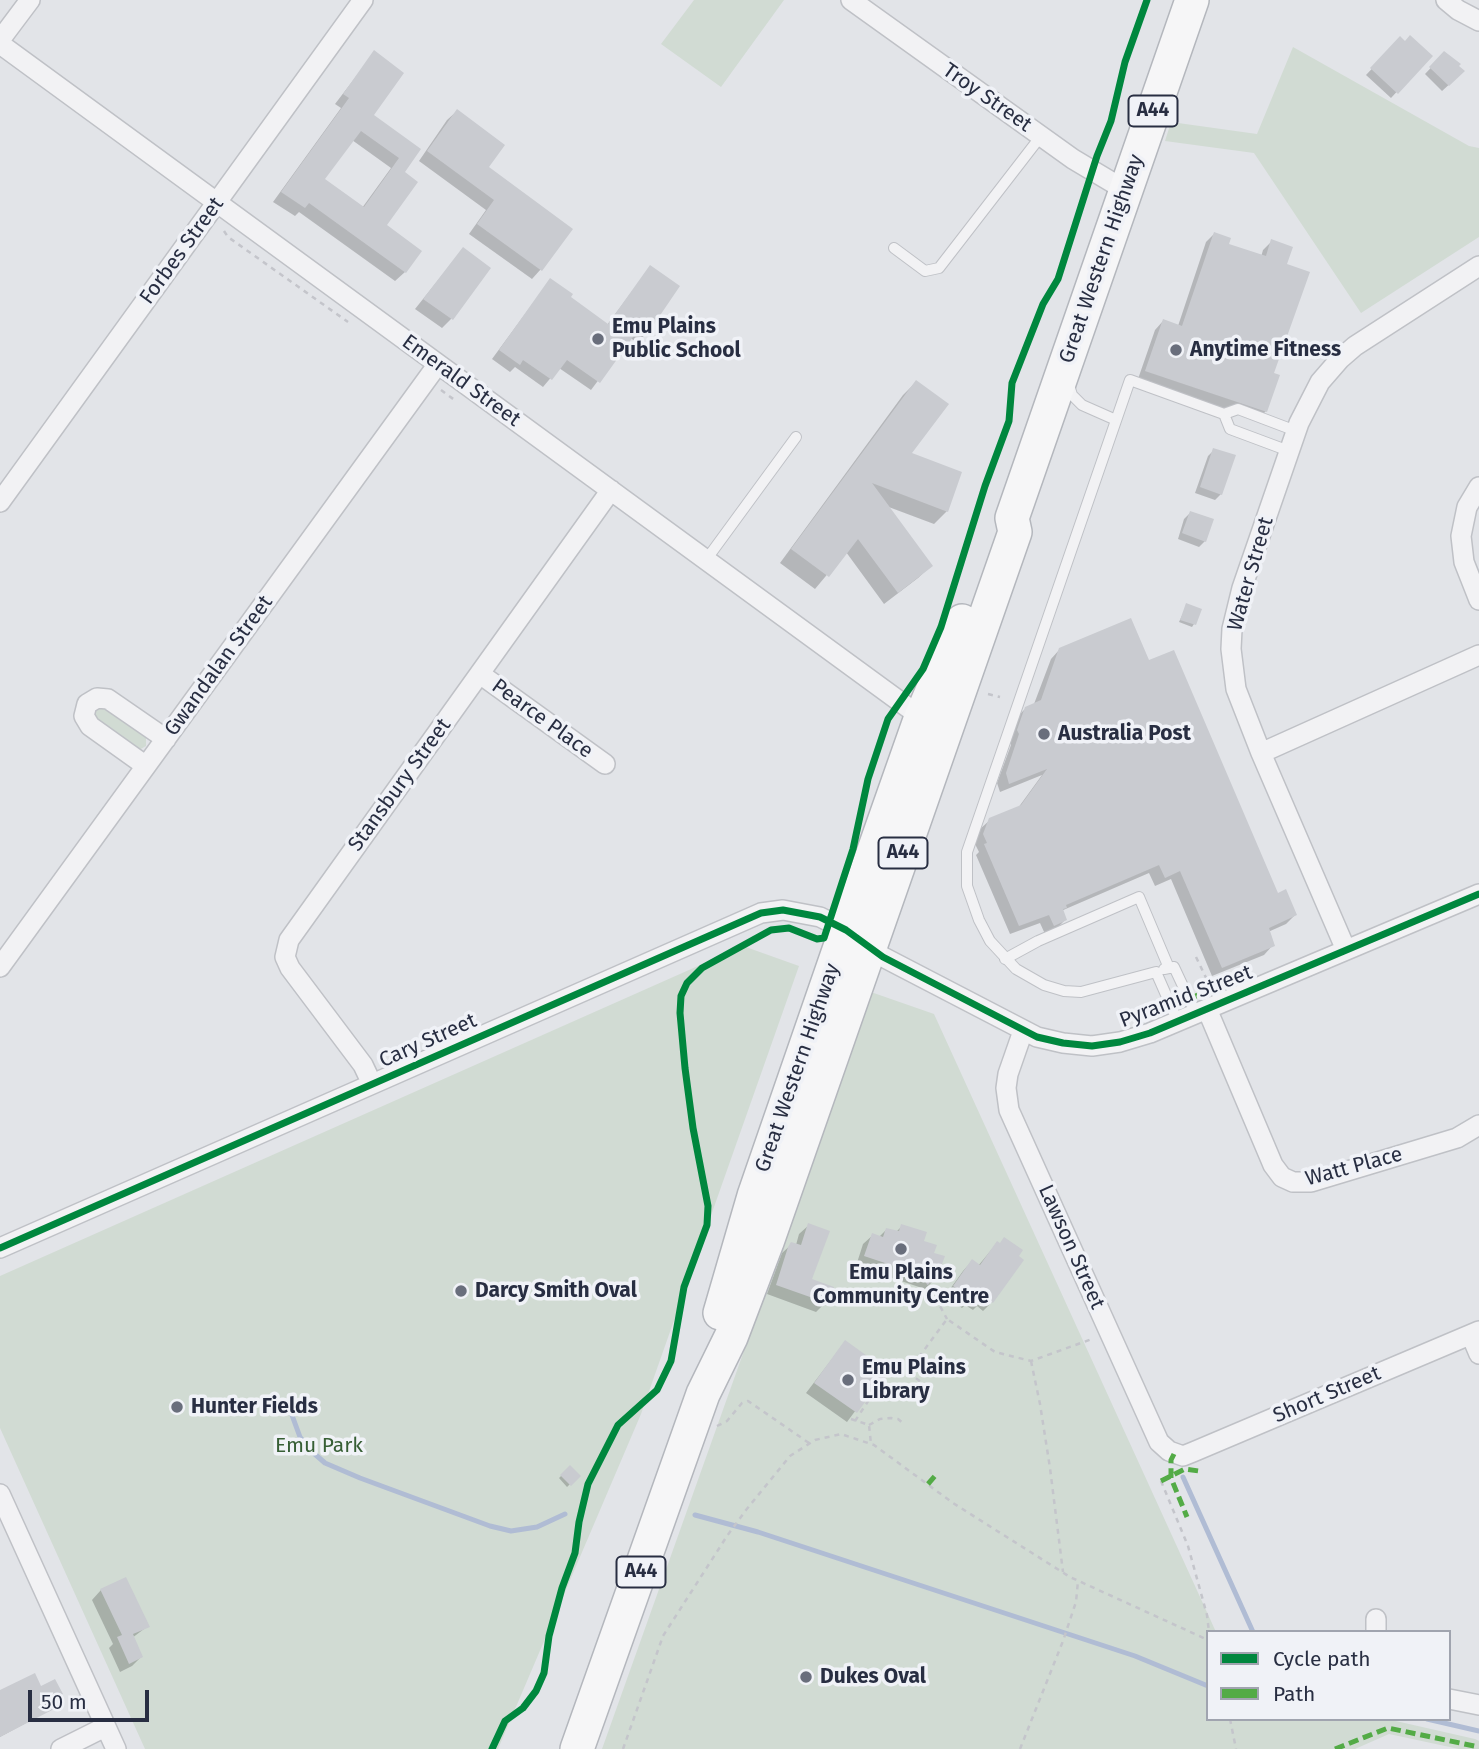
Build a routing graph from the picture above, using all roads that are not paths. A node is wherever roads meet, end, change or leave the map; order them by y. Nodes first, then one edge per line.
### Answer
1 (30, 0) edge
2 (363, 0) edge
3 (852, 0) edge
4 (1192, 0) edge
5 (1446, 0) edge
6 (1479, 21) edge
7 (0, 42) edge
8 (1041, 136) junction
9 (1125, 190) junction
10 (217, 202) junction
11 (894, 248) dead end
12 (1479, 266) edge
13 (438, 364) junction
14 (1066, 367) junction
15 (1224, 414) junction
16 (1116, 420) junction
17 (1296, 431) junction
18 (796, 437) dead end
19 (1289, 451) junction
20 (1479, 487) edge
21 (611, 490) junction
22 (0, 502) edge
23 (1012, 518) junction
24 (706, 560) junction
25 (1479, 600) edge
26 (1479, 654) edge
27 (480, 674) junction
28 (921, 717) junction
29 (166, 739) junction
30 (1261, 753) junction
31 (605, 764) dead end
32 (146, 766) junction
33 (1479, 894) edge
34 (858, 939) junction
35 (1346, 950) junction
36 (1004, 959) junction
37 (0, 967) edge
38 (1171, 967) junction
39 (1156, 972) junction
40 (1194, 1015) junction
41 (1023, 1031) junction
42 (372, 1084) junction
43 (1479, 1125) edge
44 (0, 1248) edge
45 (1475, 1333) edge
46 (1479, 1354) edge
47 (1174, 1454) joint
48 (0, 1494) edge
49 (1451, 1699) edge
50 (1479, 1705) edge
51 (105, 1727) junction
52 (61, 1749) edge
53 (116, 1749) edge
54 (578, 1749) edge

1 - 7 street
2 - 10 street, Forbes Street
3 - 8 street, Troy Street
4 - 9 highway, Great Western Highway / A44
5 - 6 street
7 - 10 street, Emerald Street
8 - 9 street, Troy Street
8 - 11 lane
9 - 14 highway, Great Western Highway / A44
10 - 13 street, Emerald Street
10 - 22 street, Forbes Street
12 - 17 street, Water Street
13 - 21 street, Emerald Street
13 - 29 street, Gwandalan Street
14 - 16 lane
14 - 23 highway, Great Western Highway / A44
15 - 16 lane
15 - 17 lane
15 - 19 lane
16 - 36 lane
17 - 19 street, Water Street
18 - 24 lane
19 - 30 street, Water Street
20 - 25 street
21 - 24 street, Emerald Street
21 - 27 street, Stansbury Street
23 - 28 highway, Great Western Highway / A44
23 - 34 highway, Great Western Highway / A44
24 - 28 street, Emerald Street
26 - 30 street
27 - 31 street, Pearce Place
27 - 42 street, Stansbury Street
28 - 34 highway, Great Western Highway / A44
29 - 32 street, Gwandalan Street
29 - 32 street
30 - 35 street, Water Street
32 - 37 street, Gwandalan Street
33 - 35 street, Pyramid Street
34 - 41 street, Pyramid Street
34 - 42 street, Cary Street
34 - 54 highway, Great Western Highway / A44
35 - 40 street, Pyramid Street
36 - 38 lane
36 - 39 lane
38 - 39 lane
38 - 40 lane
39 - 40 lane
40 - 41 street, Pyramid Street
40 - 43 street, Watt Place
41 - 47 street, Lawson Street
42 - 44 street, Cary Street
45 - 46 street
45 - 47 street, Short Street
48 - 51 street
49 - 50 street
51 - 52 street
51 - 53 street

